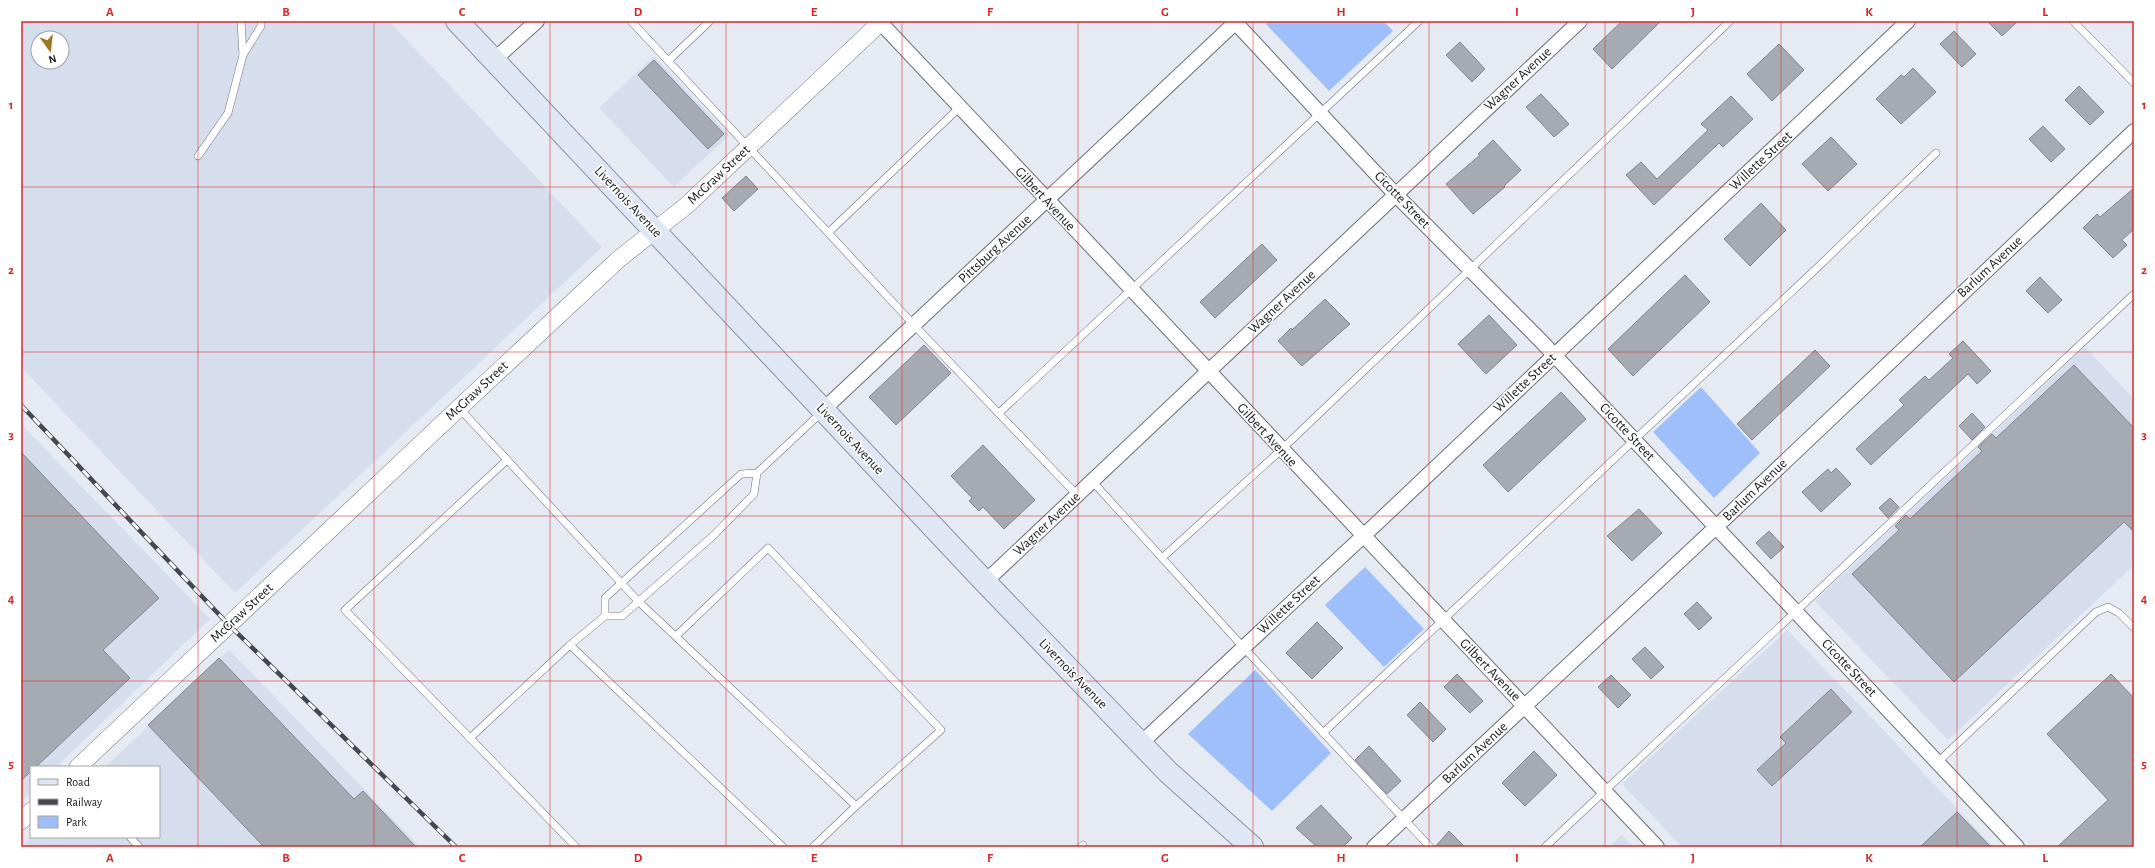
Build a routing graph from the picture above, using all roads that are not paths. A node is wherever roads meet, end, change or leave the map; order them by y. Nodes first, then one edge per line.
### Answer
1 (241, 21) edge
2 (261, 21) edge
3 (457, 21) edge
4 (536, 21) edge
5 (631, 21) edge
6 (710, 21) edge
7 (1235, 21) edge
8 (1419, 21) edge
9 (1580, 21) edge
10 (1730, 21) edge
11 (1908, 21) edge
12 (2073, 21) edge
13 (881, 22) edge
14 (243, 55) junction
15 (494, 60) junction
16 (668, 61) junction
17 (2134, 83) edge
18 (960, 107) junction
19 (1321, 113) junction
20 (2134, 131) edge
21 (748, 147) junction
22 (1936, 153) dead end
23 (198, 156) dead end
24 (1396, 195) junction
25 (1047, 200) junction
26 (654, 230) junction
27 (829, 232) junction
28 (1471, 270) junction
29 (1130, 289) junction
30 (2134, 294) edge
31 (914, 325) junction
32 (1555, 355) junction
33 (1208, 372) junction
34 (459, 408) junction
35 (823, 410) junction
36 (999, 413) junction
37 (1634, 440) junction
38 (1281, 450) junction
39 (507, 460) junction
40 (757, 473) junction
41 (1092, 481) junction
42 (1077, 495) junction
43 (1716, 527) junction
44 (1363, 536) junction
45 (1162, 558) junction
46 (985, 582) junction
47 (622, 584) junction
48 (639, 602) junction
49 (1796, 611) junction
50 (605, 616) junction
51 (1443, 620) junction
52 (2134, 628) edge
53 (676, 636) junction
54 (570, 645) junction
55 (1244, 648) junction
56 (1525, 706) junction
57 (1323, 733) junction
58 (470, 738) junction
59 (1140, 744) junction
60 (1938, 762) junction
61 (79, 766) edge
62 (1604, 790) junction
63 (856, 806) junction
64 (30, 812) edge
65 (1404, 820) junction
66 (21, 821) edge
67 (131, 838) edge
68 (139, 847) edge
69 (576, 847) edge
70 (782, 847) edge
71 (813, 847) edge
72 (1252, 847) edge
73 (1375, 847) edge
74 (1430, 847) edge
75 (1545, 847) edge
76 (1657, 847) edge
77 (2017, 847) edge

1 - 14 lane
2 - 14 lane
3 - 15 main road, Livernois Avenue
4 - 15 street
5 - 16 lane
6 - 16 lane
7 - 19 street, Cicotte Street
7 - 25 street, Pittsburg Avenue
8 - 19 lane
9 - 24 street, Wagner Avenue
10 - 28 lane
11 - 32 street, Willette Street
12 - 17 lane
13 - 18 street, Gilbert Avenue
13 - 21 street, McGraw Street
14 - 23 lane
15 - 26 main road, Livernois Avenue
16 - 21 lane
18 - 25 street, Gilbert Avenue
18 - 27 lane
19 - 24 street, Cicotte Street
19 - 29 lane
20 - 43 street, Barlum Avenue
21 - 26 street, McGraw Street
21 - 27 lane
22 - 37 lane
24 - 28 street, Cicotte Street
24 - 33 street, Wagner Avenue
25 - 29 street, Gilbert Avenue
25 - 31 street, Pittsburg Avenue
26 - 34 street, McGraw Street
26 - 35 main road, Livernois Avenue
27 - 31 lane
28 - 32 street, Cicotte Street
28 - 38 lane
29 - 33 street, Gilbert Avenue
29 - 36 lane
30 - 49 lane
31 - 35 street, Pittsburg Avenue
31 - 36 lane
32 - 37 street, Cicotte Street
32 - 44 street, Willette Street
33 - 38 street, Gilbert Avenue
33 - 41 street, Wagner Avenue
34 - 39 lane
34 - 61 street, McGraw Street
35 - 40 lane
35 - 46 main road, Livernois Avenue
36 - 42 lane
37 - 43 street, Cicotte Street
37 - 51 lane
38 - 44 street, Gilbert Avenue
38 - 45 lane
39 - 47 lane
39 - 58 lane
40 - 47 lane
40 - 48 lane
41 - 42 street, Wagner Avenue
41 - 45 lane
42 - 46 street, Wagner Avenue
43 - 49 street, Cicotte Street
43 - 56 street, Barlum Avenue
44 - 51 street, Gilbert Avenue
44 - 55 street, Willette Street
45 - 55 lane
46 - 59 main road, Livernois Avenue
47 - 48 lane
47 - 50 lane
48 - 50 lane
48 - 53 lane
49 - 60 street, Cicotte Street
49 - 62 lane
50 - 54 lane
51 - 56 street, Gilbert Avenue
51 - 57 lane
52 - 60 lane
53 - 63 lane
53 - 63 lane
54 - 58 lane
54 - 70 lane
55 - 57 lane
55 - 59 street, Willette Street
56 - 62 street, Gilbert Avenue
56 - 65 street, Barlum Avenue
57 - 65 lane
58 - 69 lane
59 - 72 main road, Livernois Avenue
60 - 77 street, Cicotte Street
62 - 75 lane
62 - 76 street, Gilbert Avenue
63 - 71 lane
64 - 66 street
65 - 73 street, Barlum Avenue
65 - 74 lane
67 - 68 lane

